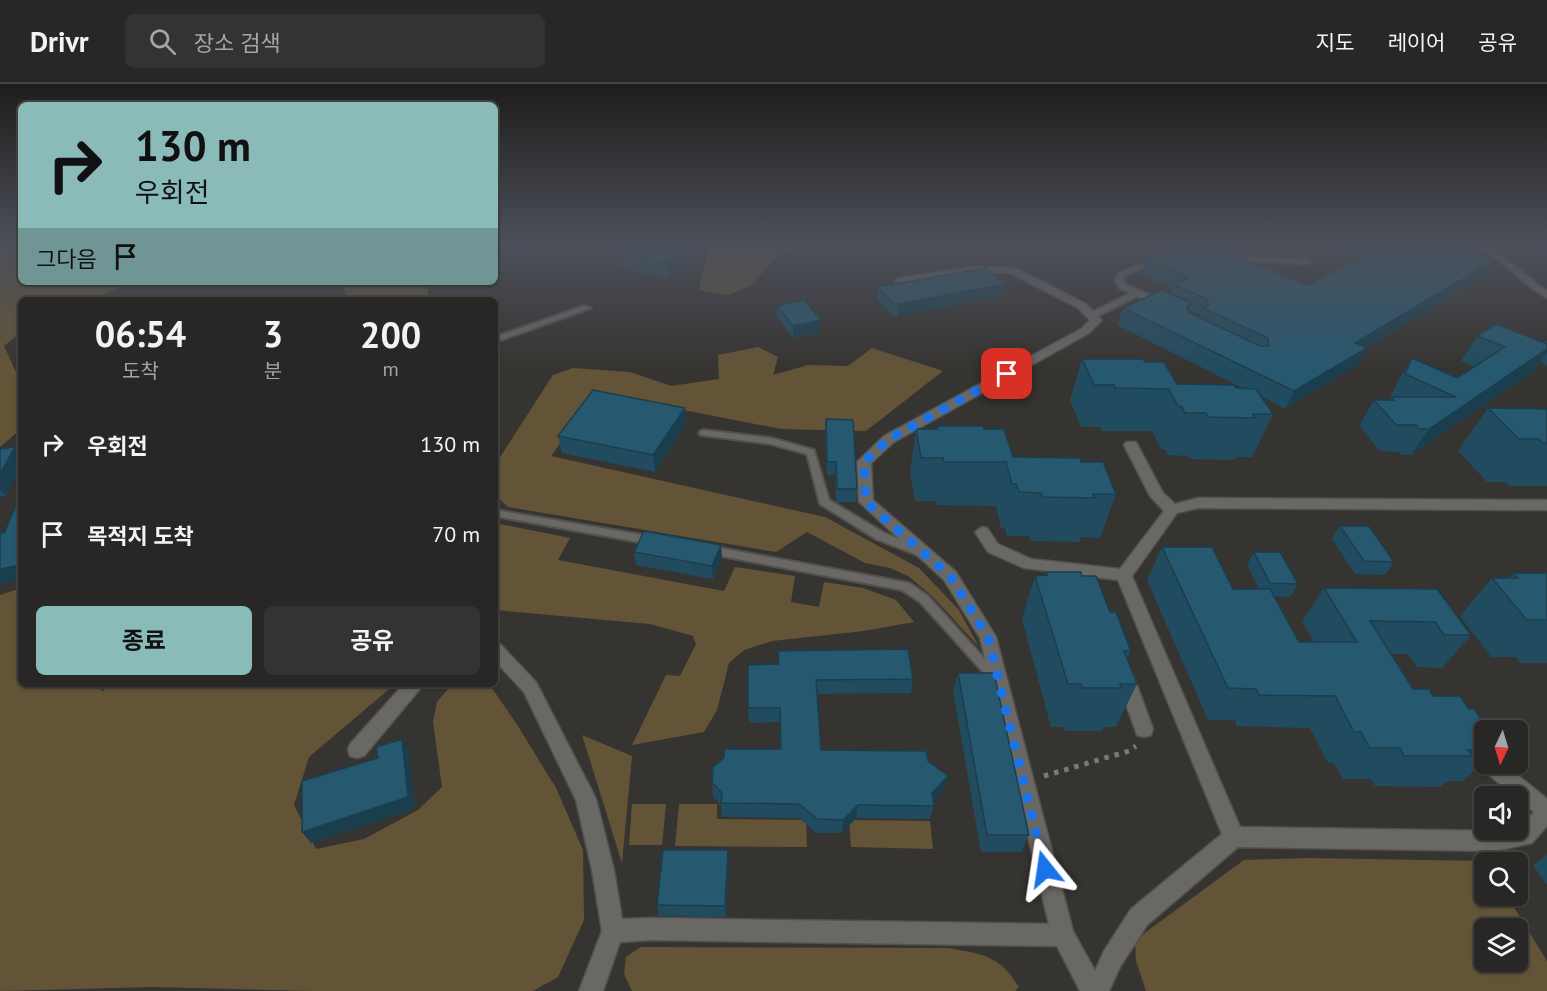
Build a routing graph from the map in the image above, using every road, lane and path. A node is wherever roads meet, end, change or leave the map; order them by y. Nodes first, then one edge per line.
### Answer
1 (1042, 285) edge
2 (1123, 285) edge
3 (1535, 286) edge
4 (1137, 293) junction
5 (1547, 296) edge
6 (1167, 306) edge
7 (587, 308) dead end
8 (1093, 315) junction
9 (498, 339) edge
10 (704, 433) dead end
11 (1131, 445) dead end
12 (1547, 505) edge
13 (1172, 510) junction
14 (498, 514) edge
15 (982, 532) dead end
16 (667, 543) edge
17 (701, 549) edge
18 (926, 555) junction
19 (1124, 575) junction
20 (498, 653) edge
21 (1120, 664) edge
22 (999, 680) junction
23 (412, 687) edge
24 (1144, 729) joint
25 (357, 750) dead end
26 (1503, 774) edge
27 (1022, 781) junction
28 (1547, 812) edge
29 (1234, 837) junction
30 (613, 931) junction
31 (1063, 935) junction
32 (591, 991) edge
33 (1095, 991) edge

1 - 8 street
2 - 4 lane
3 - 5 street
4 - 6 lane
4 - 8 lane
7 - 9 lane
8 - 18 street
10 - 18 lane
11 - 13 street
12 - 13 street
13 - 19 street
14 - 16 lane
15 - 19 street
17 - 22 lane
18 - 22 street
19 - 29 street
20 - 30 street
21 - 24 street
22 - 27 street
23 - 25 street
24 - 27 path
26 - 28 street
27 - 31 street
28 - 29 street
29 - 33 street
30 - 31 street
30 - 32 street
31 - 33 street

